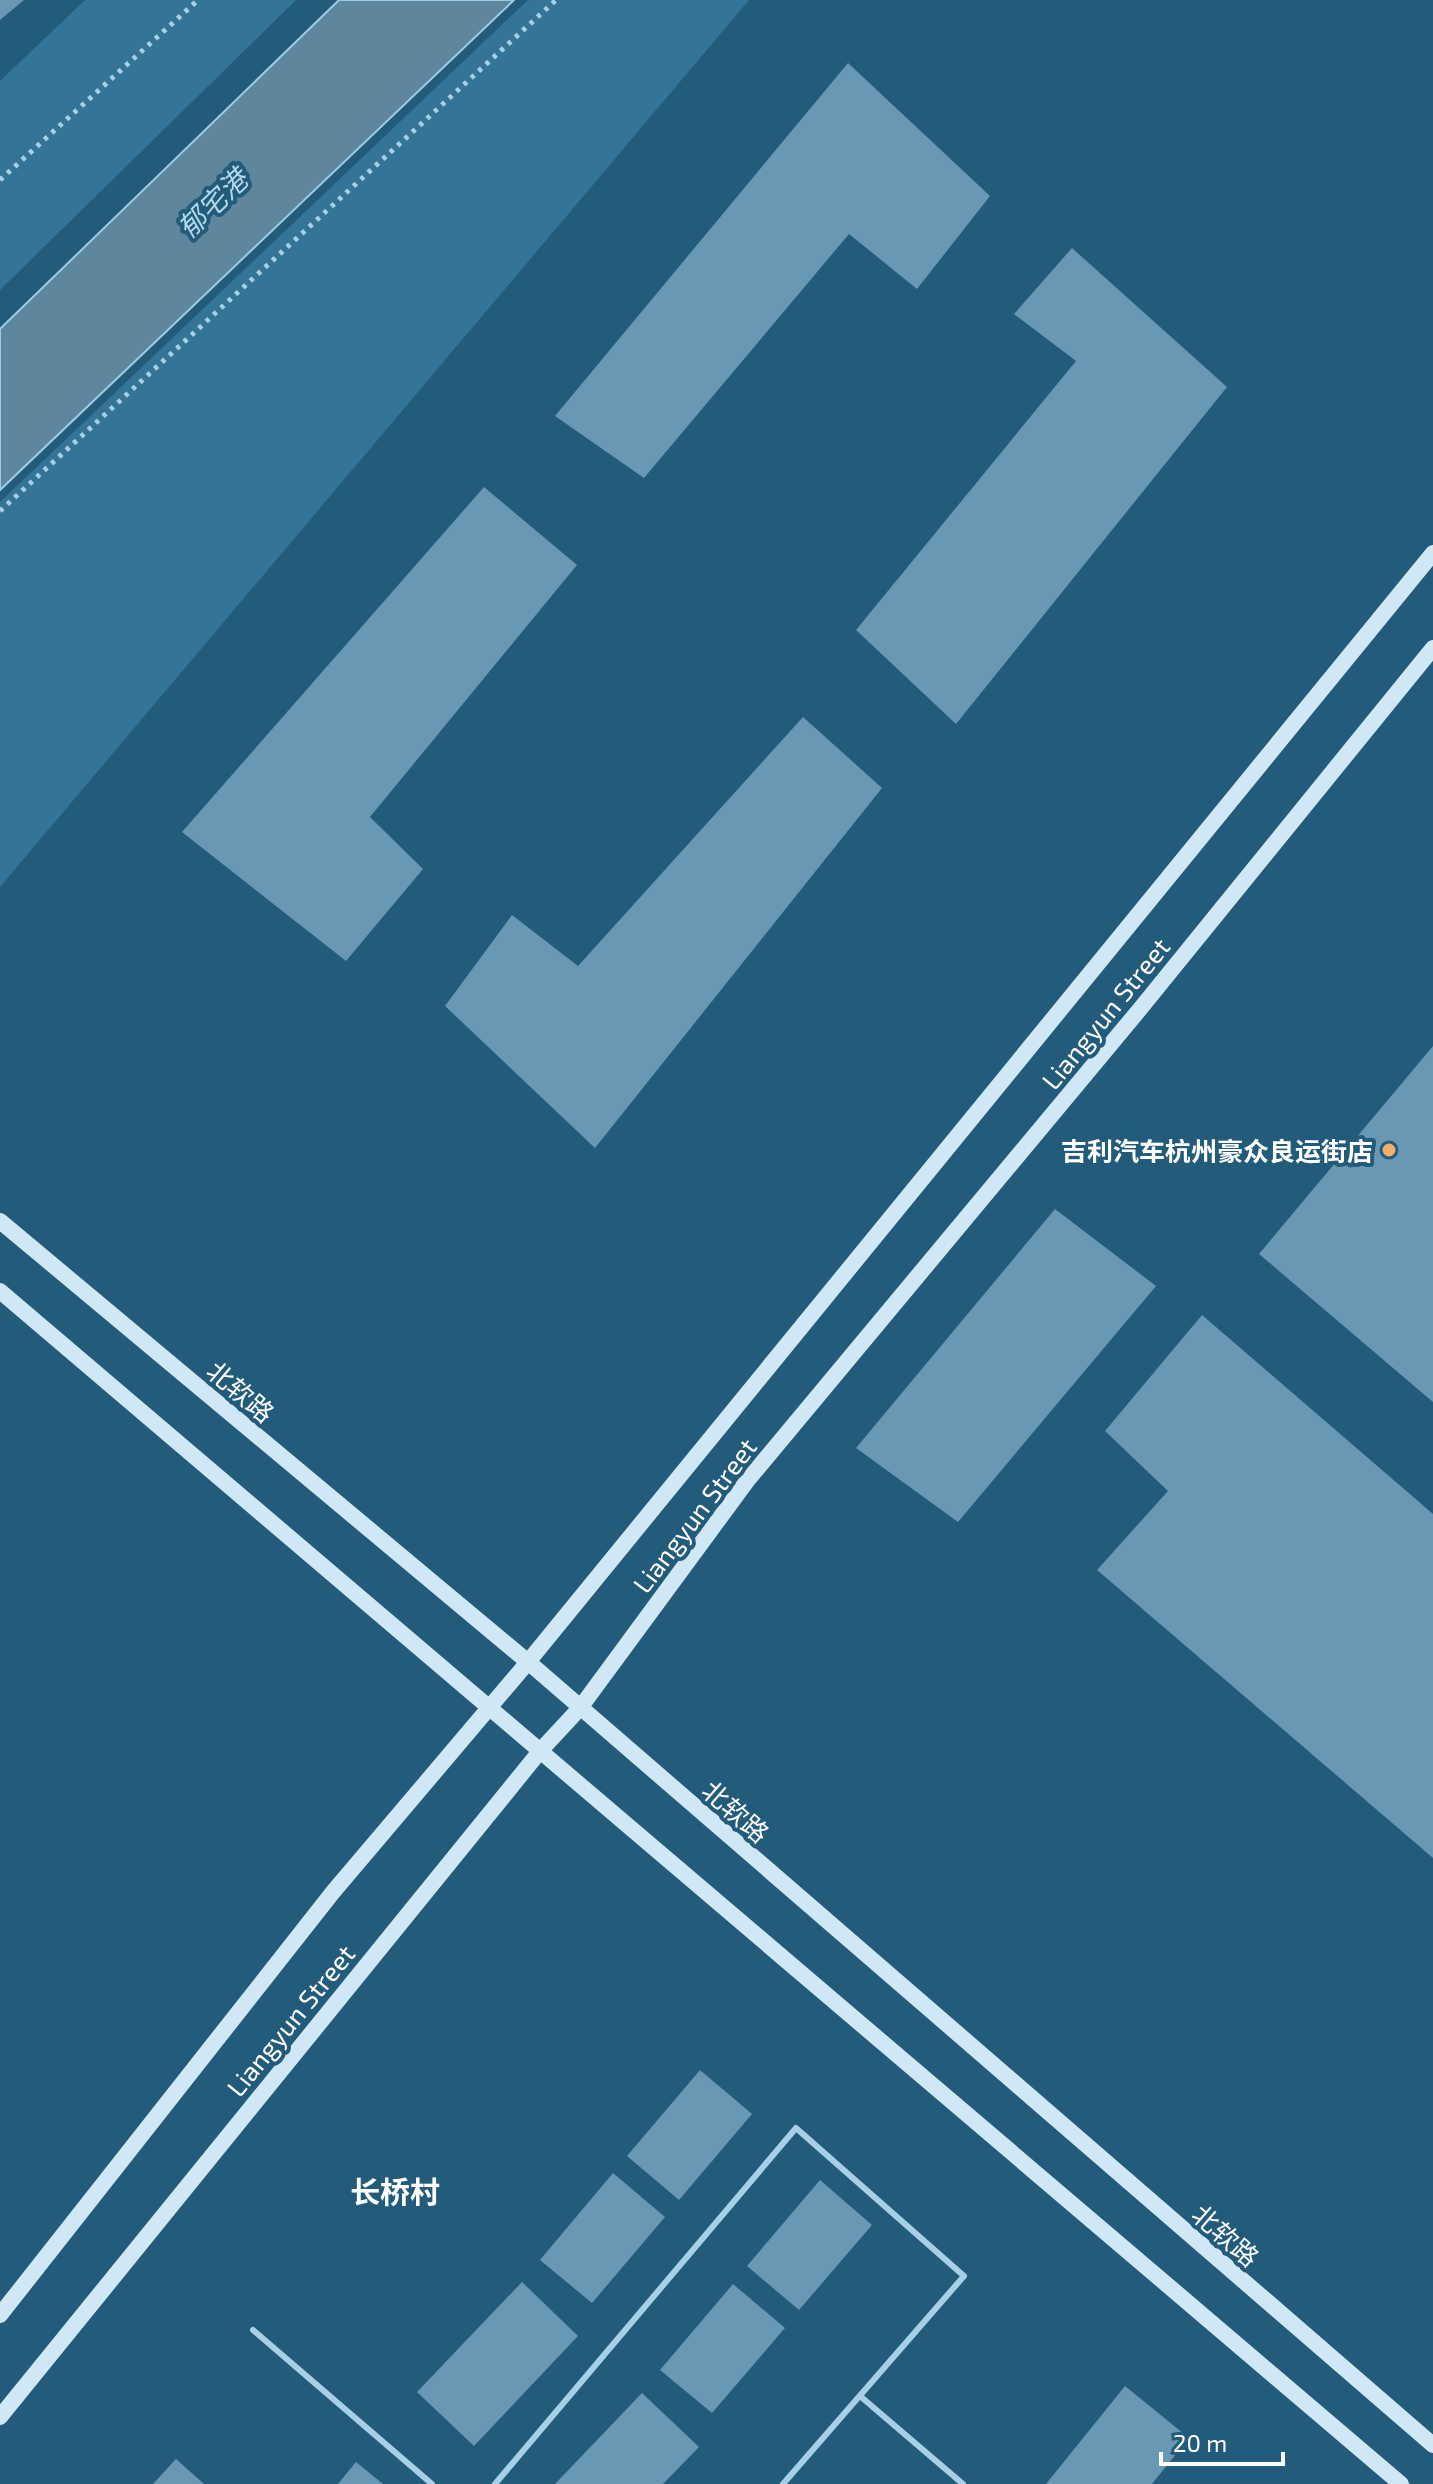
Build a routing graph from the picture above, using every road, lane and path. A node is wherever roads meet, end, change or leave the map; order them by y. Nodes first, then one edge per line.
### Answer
1 (198, 0) edge
2 (556, 0) edge
3 (0, 180) edge
4 (0, 511) edge
5 (1433, 553) edge
6 (1433, 648) edge
7 (0, 1221) edge
8 (0, 1291) edge
9 (528, 1662) junction
10 (489, 1706) junction
11 (580, 1708) junction
12 (541, 1750) junction
13 (0, 2315) edge
14 (253, 2330) dead end
15 (860, 2396) junction
16 (0, 2417) edge
17 (1433, 2445) edge
18 (432, 2484) edge
19 (495, 2484) edge
20 (783, 2484) edge
21 (963, 2484) edge
22 (1401, 2484) edge

1 - 3 path
2 - 4 path
5 - 9 main road, Liangyun Street
6 - 11 main road, Liangyun Street
7 - 9 main road, 北软路
8 - 10 main road
9 - 10 main road, Liangyun Street
9 - 11 main road, 北软路
10 - 12 main road
10 - 13 main road, Liangyun Street
11 - 12 main road, Liangyun Street
11 - 17 main road, 北软路
12 - 16 main road, Liangyun Street
12 - 22 main road
14 - 18 lane
15 - 19 lane
15 - 20 lane
15 - 21 lane

